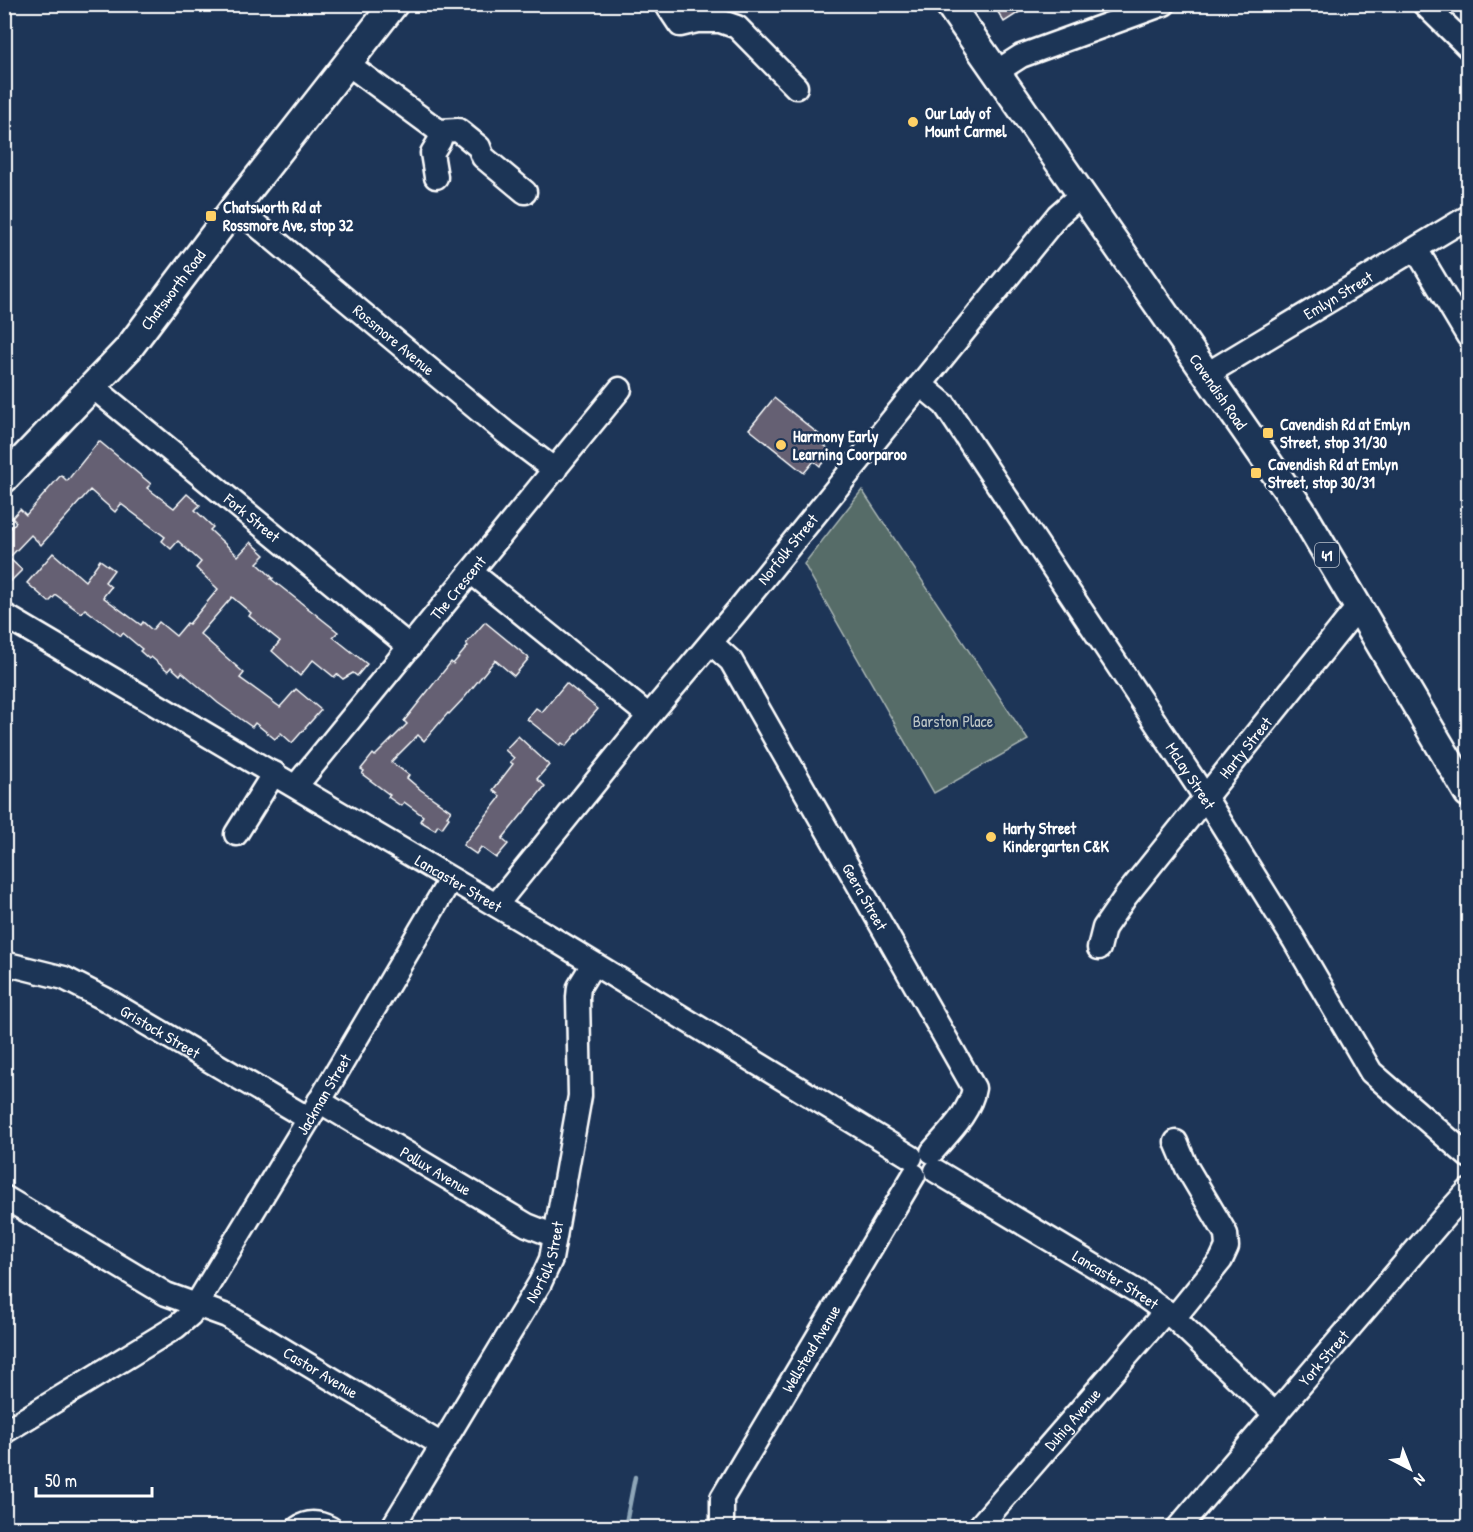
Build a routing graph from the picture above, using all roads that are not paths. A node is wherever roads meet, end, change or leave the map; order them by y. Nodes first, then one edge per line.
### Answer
1 (394, 4) edge
2 (666, 4) edge
3 (949, 4) edge
4 (1164, 4) edge
5 (1424, 4) edge
6 (1468, 47) edge
7 (348, 64) junction
8 (996, 72) junction
9 (796, 87) dead end
10 (439, 131) junction
11 (436, 177) dead end
12 (525, 192) dead end
13 (1082, 194) junction
14 (235, 207) junction
15 (1468, 217) edge
16 (1416, 249) junction
17 (1468, 336) edge
18 (1207, 374) junction
19 (921, 385) junction
20 (93, 387) junction
21 (620, 389) dead end
22 (555, 470) junction
23 (4, 479) edge
24 (471, 572) junction
25 (1359, 607) junction
26 (4, 615) edge
27 (711, 643) junction
28 (410, 647) junction
29 (649, 716) junction
30 (274, 773) junction
31 (296, 786) junction
32 (1468, 793) edge
33 (1205, 797) junction
34 (236, 834) dead end
35 (450, 880) junction
36 (496, 905) junction
37 (1099, 948) dead end
38 (4, 963) edge
39 (593, 964) junction
40 (314, 1110) junction
41 (1176, 1142) dead end
42 (1468, 1156) edge
43 (923, 1164) junction
44 (1468, 1191) edge
45 (4, 1197) edge
46 (555, 1236) junction
47 (196, 1306) junction
48 (1170, 1314) junction
49 (1276, 1415) junction
50 (4, 1432) edge
51 (442, 1445) junction
52 (325, 1525) edge
53 (298, 1527) edge
54 (392, 1527) edge
55 (722, 1527) edge
56 (978, 1527) edge
57 (1178, 1527) edge

1 - 7 main road, Chatsworth Road
2 - 9 street
3 - 8 main road, Cavendish Road / 41
4 - 8 street
5 - 6 street
7 - 10 street
7 - 14 main road, Chatsworth Road
8 - 13 main road, Cavendish Road / 41
10 - 11 street
10 - 12 street
13 - 18 main road, Cavendish Road / 41
13 - 19 street, Norfolk Street
14 - 20 main road, Chatsworth Road
14 - 22 street, Rossmore Avenue
15 - 16 street, Emlyn Street
16 - 17 street
16 - 18 street, Emlyn Street
18 - 25 main road, Cavendish Road / 41
19 - 27 street, Norfolk Street
19 - 33 street, McLay Street
20 - 23 main road, Chatsworth Road
20 - 28 street, Fork Street
21 - 22 street, The Crescent
22 - 24 street, The Crescent
24 - 28 street, The Crescent
24 - 29 street
25 - 32 main road, Cavendish Road / 41
25 - 33 street, Harty Street
26 - 30 street, Lancaster Street
27 - 29 street, Norfolk Street
27 - 43 street, Geera Street
28 - 31 street, The Crescent
29 - 36 street, Norfolk Street
30 - 31 street, Lancaster Street
30 - 34 street
31 - 35 street, Lancaster Street
33 - 37 street, Harty Street
33 - 42 street, McLay Street
35 - 36 street, Lancaster Street
35 - 40 street, Jackman Street
36 - 39 street, Lancaster Street
38 - 40 street, Gristock Street
39 - 43 street, Lancaster Street
39 - 46 street, Norfolk Street
40 - 46 street, Pollux Avenue
40 - 47 street, Jackman Street
41 - 48 street, Duhig Avenue
43 - 48 street, Lancaster Street
43 - 55 street, Wellstead Avenue
44 - 49 street, York Street
45 - 47 street, Castor Avenue
46 - 51 street, Norfolk Street
47 - 50 street, Jackman Street
47 - 51 street, Castor Avenue
48 - 49 street, Lancaster Street
48 - 56 street, Duhig Avenue
49 - 57 street, York Street
51 - 54 street, Norfolk Street
52 - 53 street

